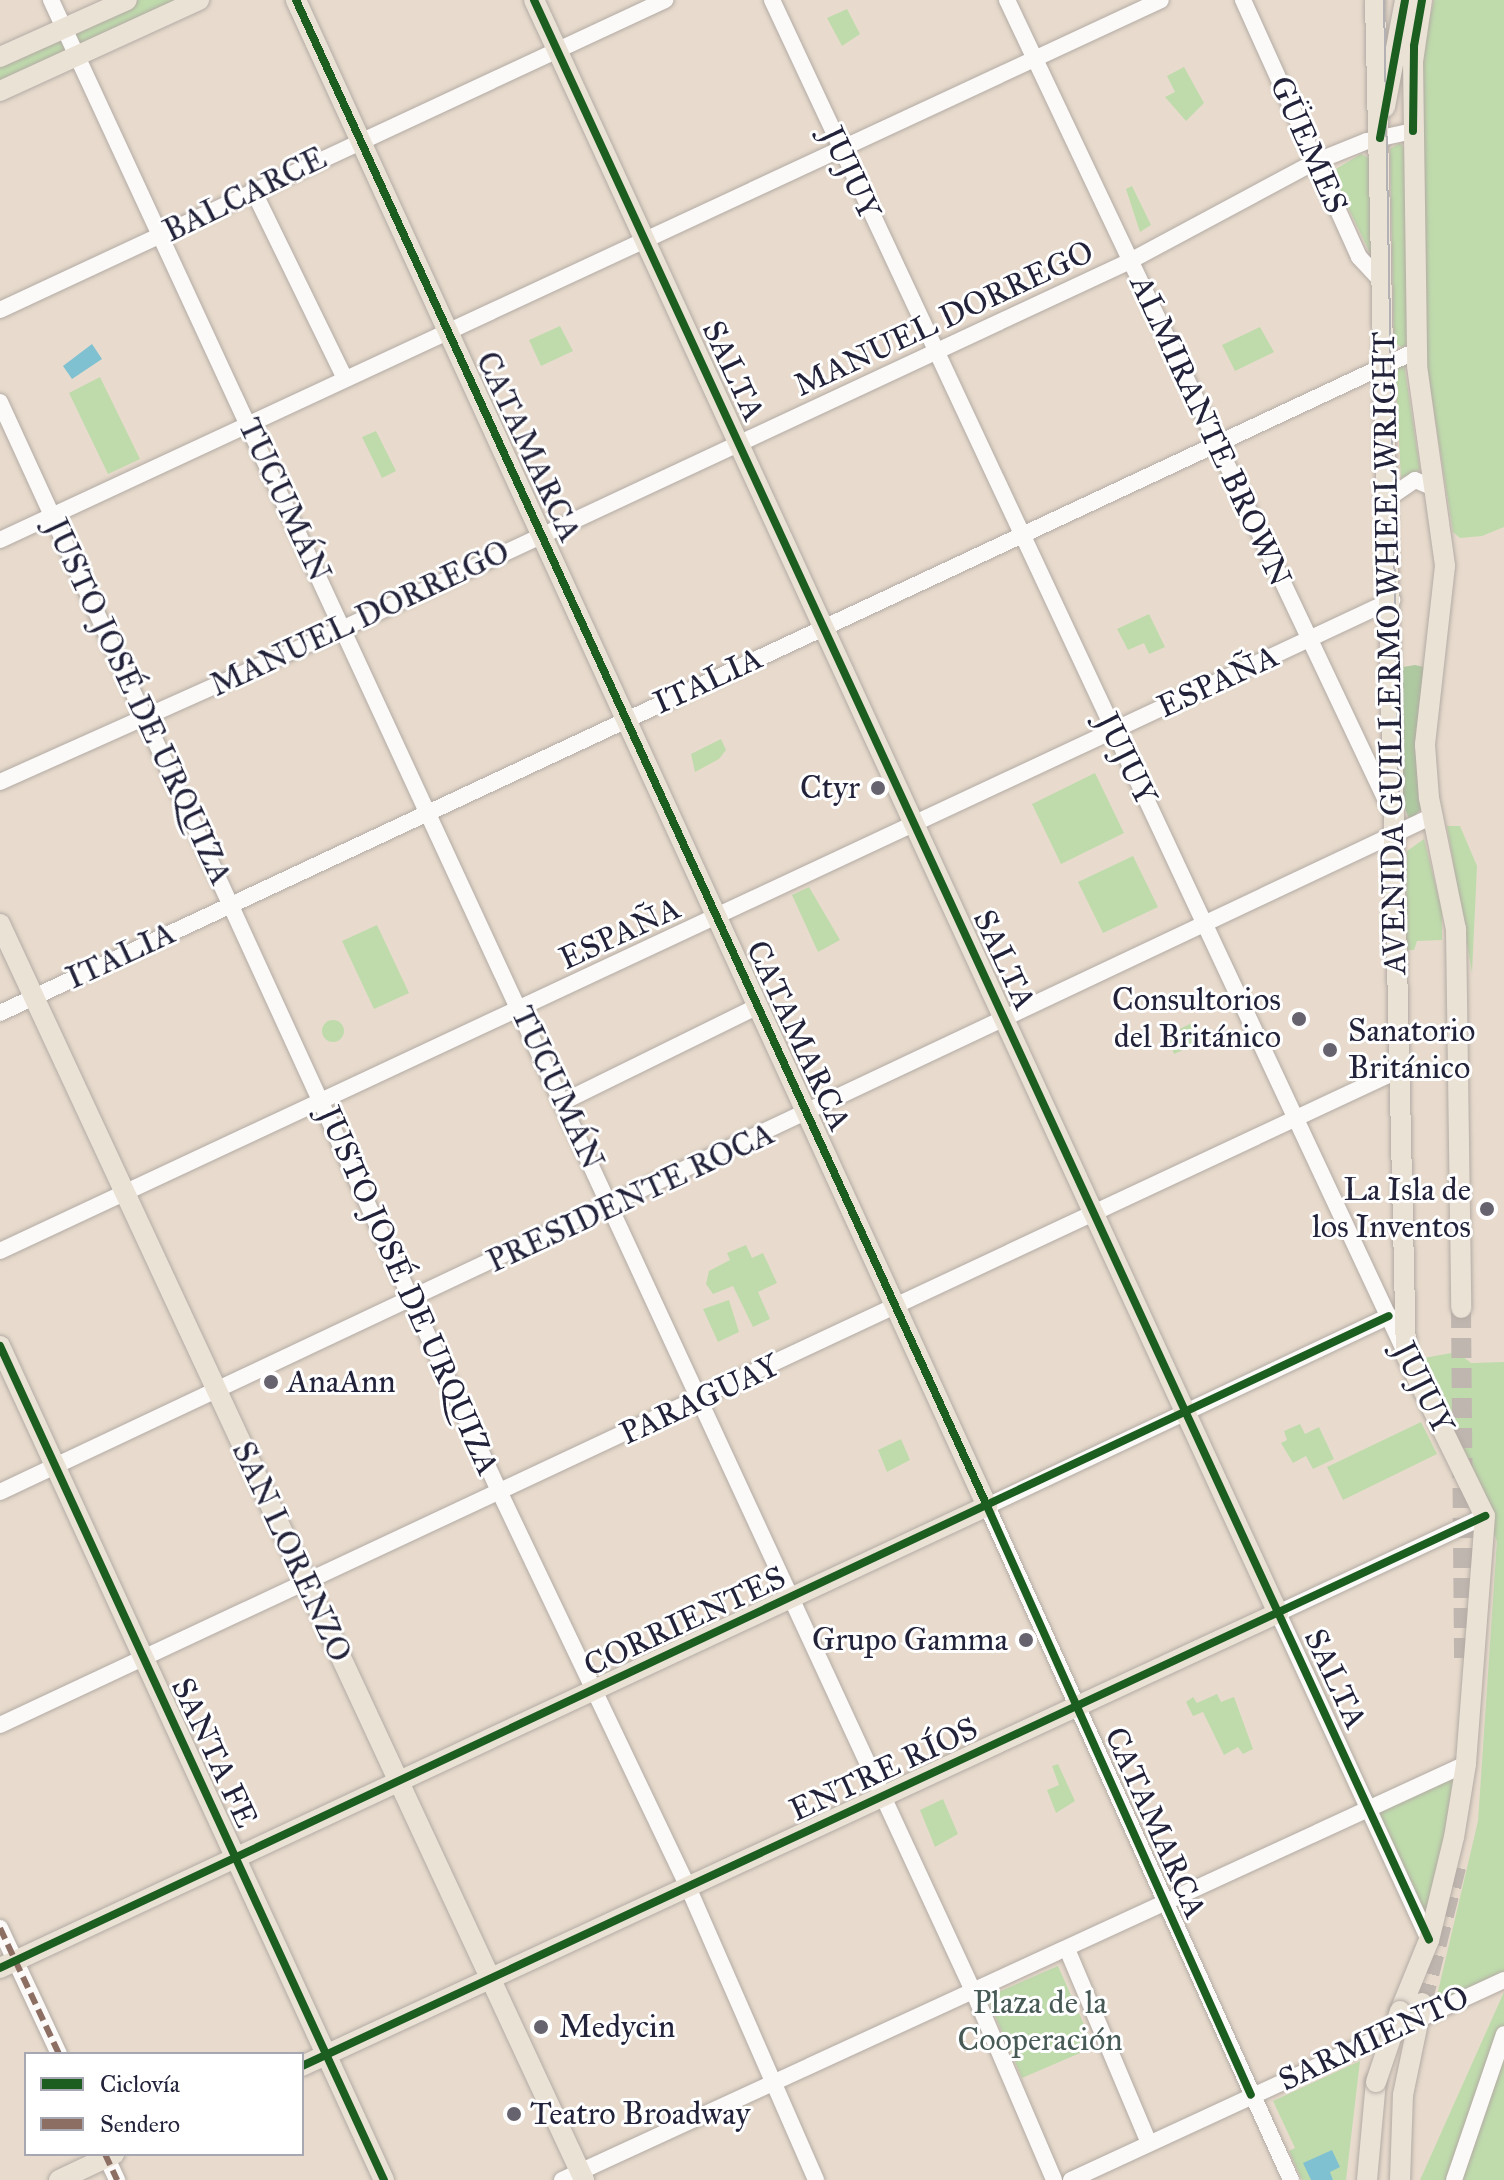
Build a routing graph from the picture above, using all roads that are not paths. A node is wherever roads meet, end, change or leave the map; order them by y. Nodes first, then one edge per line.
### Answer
1 (51, 0) edge
2 (127, 0) edge
3 (199, 0) edge
4 (296, 0) edge
5 (534, 0) edge
6 (665, 0) edge
7 (772, 0) edge
8 (1007, 0) edge
9 (1161, 0) edge
10 (1243, 0) edge
11 (1375, 0) edge
12 (1405, 0) edge
13 (1422, 0) edge
14 (64, 28) junction
15 (557, 49) junction
16 (76, 56) junction
17 (0, 57) edge
18 (1035, 59) junction
19 (0, 91) edge
20 (1413, 131) junction
21 (1380, 138) junction
22 (360, 140) junction
23 (840, 151) junction
24 (1315, 162) junction
25 (253, 190) junction
26 (161, 236) junction
27 (645, 238) junction
28 (1130, 261) junction
29 (1383, 283) junction
30 (0, 310) edge
31 (448, 331) junction
32 (933, 349) junction
33 (1416, 351) junction
34 (1385, 362) junction
35 (345, 379) junction
36 (0, 402) edge
37 (249, 426) junction
38 (739, 440) junction
39 (1217, 445) junction
40 (1436, 489) junction
41 (1390, 497) junction
42 (52, 516) junction
43 (541, 534) junction
44 (1020, 535) junction
45 (0, 540) edge
46 (1392, 600) junction
47 (824, 626) junction
48 (344, 628) junction
49 (1308, 640) junction
50 (145, 718) junction
51 (627, 720) junction
52 (1113, 731) junction
53 (0, 782) edge
54 (430, 812) junction
55 (1433, 816) junction
56 (914, 822) junction
57 (1394, 825) junction
58 (231, 905) junction
59 (716, 916) junction
60 (1206, 923) junction
61 (0, 924) edge
62 (34, 997) junction
63 (758, 1006) junction
64 (520, 1008) junction
65 (0, 1013) edge
66 (1006, 1021) junction
67 (1397, 1071) junction
68 (321, 1101) junction
69 (563, 1102) junction
70 (808, 1115) junction
71 (1296, 1120) junction
72 (125, 1193) junction
73 (612, 1206) junction
74 (1096, 1215) junction
75 (0, 1251) edge
76 (413, 1299) junction
77 (896, 1308) junction
78 (1461, 1308) tunnel mouth
79 (1389, 1316) junction
80 (0, 1346) edge
81 (1406, 1355) junction
82 (217, 1391) junction
83 (701, 1400) junction
84 (1187, 1412) junction
85 (55, 1466) junction
86 (0, 1492) edge
87 (500, 1493) junction
88 (987, 1506) junction
89 (1485, 1516) junction
90 (304, 1584) junction
91 (792, 1598) junction
92 (1278, 1613) junction
93 (144, 1658) junction
94 (594, 1691) junction
95 (1076, 1705) junction
96 (0, 1725) edge
97 (1466, 1764) junction
98 (397, 1780) junction
99 (885, 1798) junction
100 (1367, 1809) junction
101 (235, 1855) junction
102 (688, 1887) junction
103 (1164, 1903) junction
104 (0, 1928) edge
105 (1429, 1940) junction
106 (1067, 1949) junction
107 (8, 1964) edge
108 (491, 1979) junction
109 (1504, 1980) edge
110 (974, 1993) junction
111 (1413, 2010) junction
112 (1504, 2034) edge
113 (58, 2052) edge
114 (326, 2054) junction
115 (304, 2065) edge
116 (775, 2086) junction
117 (1251, 2095) junction
118 (1149, 2143) junction
119 (107, 2156) edge
120 (109, 2156) edge
121 (576, 2177) edge
122 (59, 2180) edge
123 (117, 2180) edge
124 (384, 2180) edge
125 (816, 2180) edge
126 (1054, 2180) edge
127 (1071, 2180) edge
128 (1291, 2180) edge
129 (1367, 2180) edge
130 (1400, 2180) edge
131 (1454, 2180) edge

1 - 14 street, TUCUMÁN
2 - 14 main road
3 - 16 main road
4 - 22 main road, CATAMARCA
5 - 15 main road, SALTA
6 - 15 street, BALCARCE
7 - 23 street, JUJUY
8 - 18 street, ALMIRANTE BROWN
9 - 18 street
10 - 24 street, GÜEMES
11 - 21 main road, AVENIDA GUILLERMO WHEELWRIGHT
12 - 21 main road
13 - 20 main road
14 - 16 street, TUCUMÁN
14 - 17 main road
15 - 22 street, BALCARCE
15 - 27 main road, SALTA
16 - 19 main road
16 - 26 street, TUCUMÁN
18 - 23 street
18 - 28 street, ALMIRANTE BROWN
20 - 21 street, MANUEL DORREGO
20 - 33 main road
21 - 24 street, MANUEL DORREGO
21 - 29 main road, AVENIDA GUILLERMO WHEELWRIGHT
22 - 25 street, BALCARCE
22 - 31 main road, CATAMARCA
23 - 27 street
23 - 32 street, JUJUY
24 - 28 street, MANUEL DORREGO
24 - 29 street, GÜEMES
25 - 26 street, BALCARCE
25 - 35 street
26 - 30 street, BALCARCE
26 - 37 street, TUCUMÁN
27 - 31 street
27 - 38 main road, SALTA
28 - 32 street, MANUEL DORREGO
28 - 39 street, ALMIRANTE BROWN
29 - 34 main road, AVENIDA GUILLERMO WHEELWRIGHT
31 - 35 street
31 - 43 main road, CATAMARCA
32 - 38 street, MANUEL DORREGO
32 - 44 street, JUJUY
33 - 34 street, ITALIA
33 - 40 main road
34 - 39 street, ITALIA
34 - 41 main road, AVENIDA GUILLERMO WHEELWRIGHT
35 - 37 street
36 - 42 street, JUSTO JOSÉ DE URQUIZA
37 - 42 street
37 - 48 street, TUCUMÁN
38 - 43 street, MANUEL DORREGO
38 - 47 main road, SALTA
39 - 44 street, ITALIA
39 - 49 street, ALMIRANTE BROWN
40 - 41 street
40 - 55 main road
41 - 46 main road, AVENIDA GUILLERMO WHEELWRIGHT
42 - 45 street
42 - 50 street, JUSTO JOSÉ DE URQUIZA
43 - 48 street, MANUEL DORREGO
43 - 51 main road, CATAMARCA
44 - 47 street, ITALIA
44 - 52 street, JUJUY
46 - 49 street, ESPAÑA
46 - 57 main road, AVENIDA GUILLERMO WHEELWRIGHT
47 - 51 street, ITALIA
47 - 56 main road, SALTA
48 - 50 street, MANUEL DORREGO
48 - 54 street, TUCUMÁN
49 - 52 street, ESPAÑA
49 - 57 street, ALMIRANTE BROWN
50 - 53 street, MANUEL DORREGO
50 - 58 street, JUSTO JOSÉ DE URQUIZA
51 - 54 street, ITALIA
51 - 59 main road, CATAMARCA
52 - 56 street, ESPAÑA
52 - 60 street, JUJUY
54 - 58 street, ITALIA
54 - 64 street, TUCUMÁN
55 - 57 street, PRESIDENTE ROCA
55 - 78 main road
56 - 59 street, ESPAÑA
56 - 66 main road, SALTA
57 - 60 street, PRESIDENTE ROCA
57 - 67 main road, AVENIDA GUILLERMO WHEELWRIGHT
58 - 62 street, ITALIA
58 - 68 street, JUSTO JOSÉ DE URQUIZA
59 - 63 main road, CATAMARCA
59 - 64 street, ESPAÑA
60 - 66 street, PRESIDENTE ROCA
60 - 71 street, JUJUY
61 - 62 main road, SAN LORENZO
62 - 65 street, ITALIA
62 - 72 main road, SAN LORENZO
63 - 69 street
63 - 70 main road, CATAMARCA
64 - 68 street, ESPAÑA
64 - 69 street, TUCUMÁN
66 - 70 street, PRESIDENTE ROCA
66 - 74 main road, SALTA
67 - 71 street, PARAGUAY
67 - 81 main road, AVENIDA GUILLERMO WHEELWRIGHT
68 - 72 street, ESPAÑA
68 - 76 street, JUSTO JOSÉ DE URQUIZA
69 - 73 street, TUCUMÁN
70 - 73 street, PRESIDENTE ROCA
70 - 77 main road, CATAMARCA
71 - 74 street, PARAGUAY
71 - 79 street, JUJUY
72 - 75 street, ESPAÑA
72 - 82 main road, SAN LORENZO
73 - 76 street, PRESIDENTE ROCA
73 - 83 street, TUCUMÁN
74 - 77 street, PARAGUAY
74 - 84 main road, SALTA
76 - 82 street, PRESIDENTE ROCA
76 - 87 street, JUSTO JOSÉ DE URQUIZA
77 - 83 street, PARAGUAY
77 - 88 main road, CATAMARCA
79 - 81 street, JUJUY
79 - 84 street, CORRIENTES
80 - 85 main road, SANTA FE
81 - 89 main road, JUJUY
82 - 85 street, PRESIDENTE ROCA
82 - 90 main road, SAN LORENZO
83 - 87 street, PARAGUAY
83 - 91 street, TUCUMÁN
84 - 88 street, CORRIENTES
84 - 92 main road, SALTA
85 - 86 street, PRESIDENTE ROCA
85 - 93 main road, SANTA FE
87 - 90 street, PARAGUAY
87 - 94 street, JUSTO JOSÉ DE URQUIZA
88 - 91 main road, CORRIENTES
88 - 95 street, CATAMARCA
89 - 92 street, ENTRE RÍOS
89 - 97 main road
90 - 93 street, PARAGUAY
90 - 98 main road, SAN LORENZO
91 - 94 main road, CORRIENTES
91 - 99 street, TUCUMÁN
92 - 95 main road, ENTRE RÍOS
92 - 100 street, SALTA
93 - 96 street, PARAGUAY
93 - 101 main road, SANTA FE
94 - 98 main road, CORRIENTES
94 - 102 street, JUSTO JOSÉ DE URQUIZA
95 - 99 main road, ENTRE RÍOS
95 - 103 street, CATAMARCA
97 - 100 street
97 - 105 main road
98 - 101 main road, CORRIENTES
98 - 108 main road, SAN LORENZO
99 - 102 main road, ENTRE RÍOS
99 - 110 street, TUCUMÁN
100 - 103 street
100 - 105 street, SALTA
101 - 107 main road, CORRIENTES
101 - 114 main road, SANTA FE
102 - 108 main road, ENTRE RÍOS
102 - 116 street, JUSTO JOSÉ DE URQUIZA
103 - 106 street
103 - 117 street, CATAMARCA
104 - 107 street
105 - 111 main road
106 - 110 street
106 - 118 street
107 - 113 street
108 - 114 main road, ENTRE RÍOS
108 - 121 main road, SAN LORENZO
109 - 111 street, SARMIENTO
110 - 116 street
110 - 126 street, TUCUMÁN
111 - 117 street, SARMIENTO
111 - 129 main road, bridge
111 - 130 main road
112 - 131 street
114 - 115 main road, ENTRE RÍOS
114 - 124 main road, SANTA FE
116 - 121 street
116 - 125 street, JUSTO JOSÉ DE URQUIZA
117 - 118 street, SARMIENTO
117 - 128 street, CATAMARCA
118 - 127 street, SARMIENTO
119 - 122 main road
120 - 123 street

